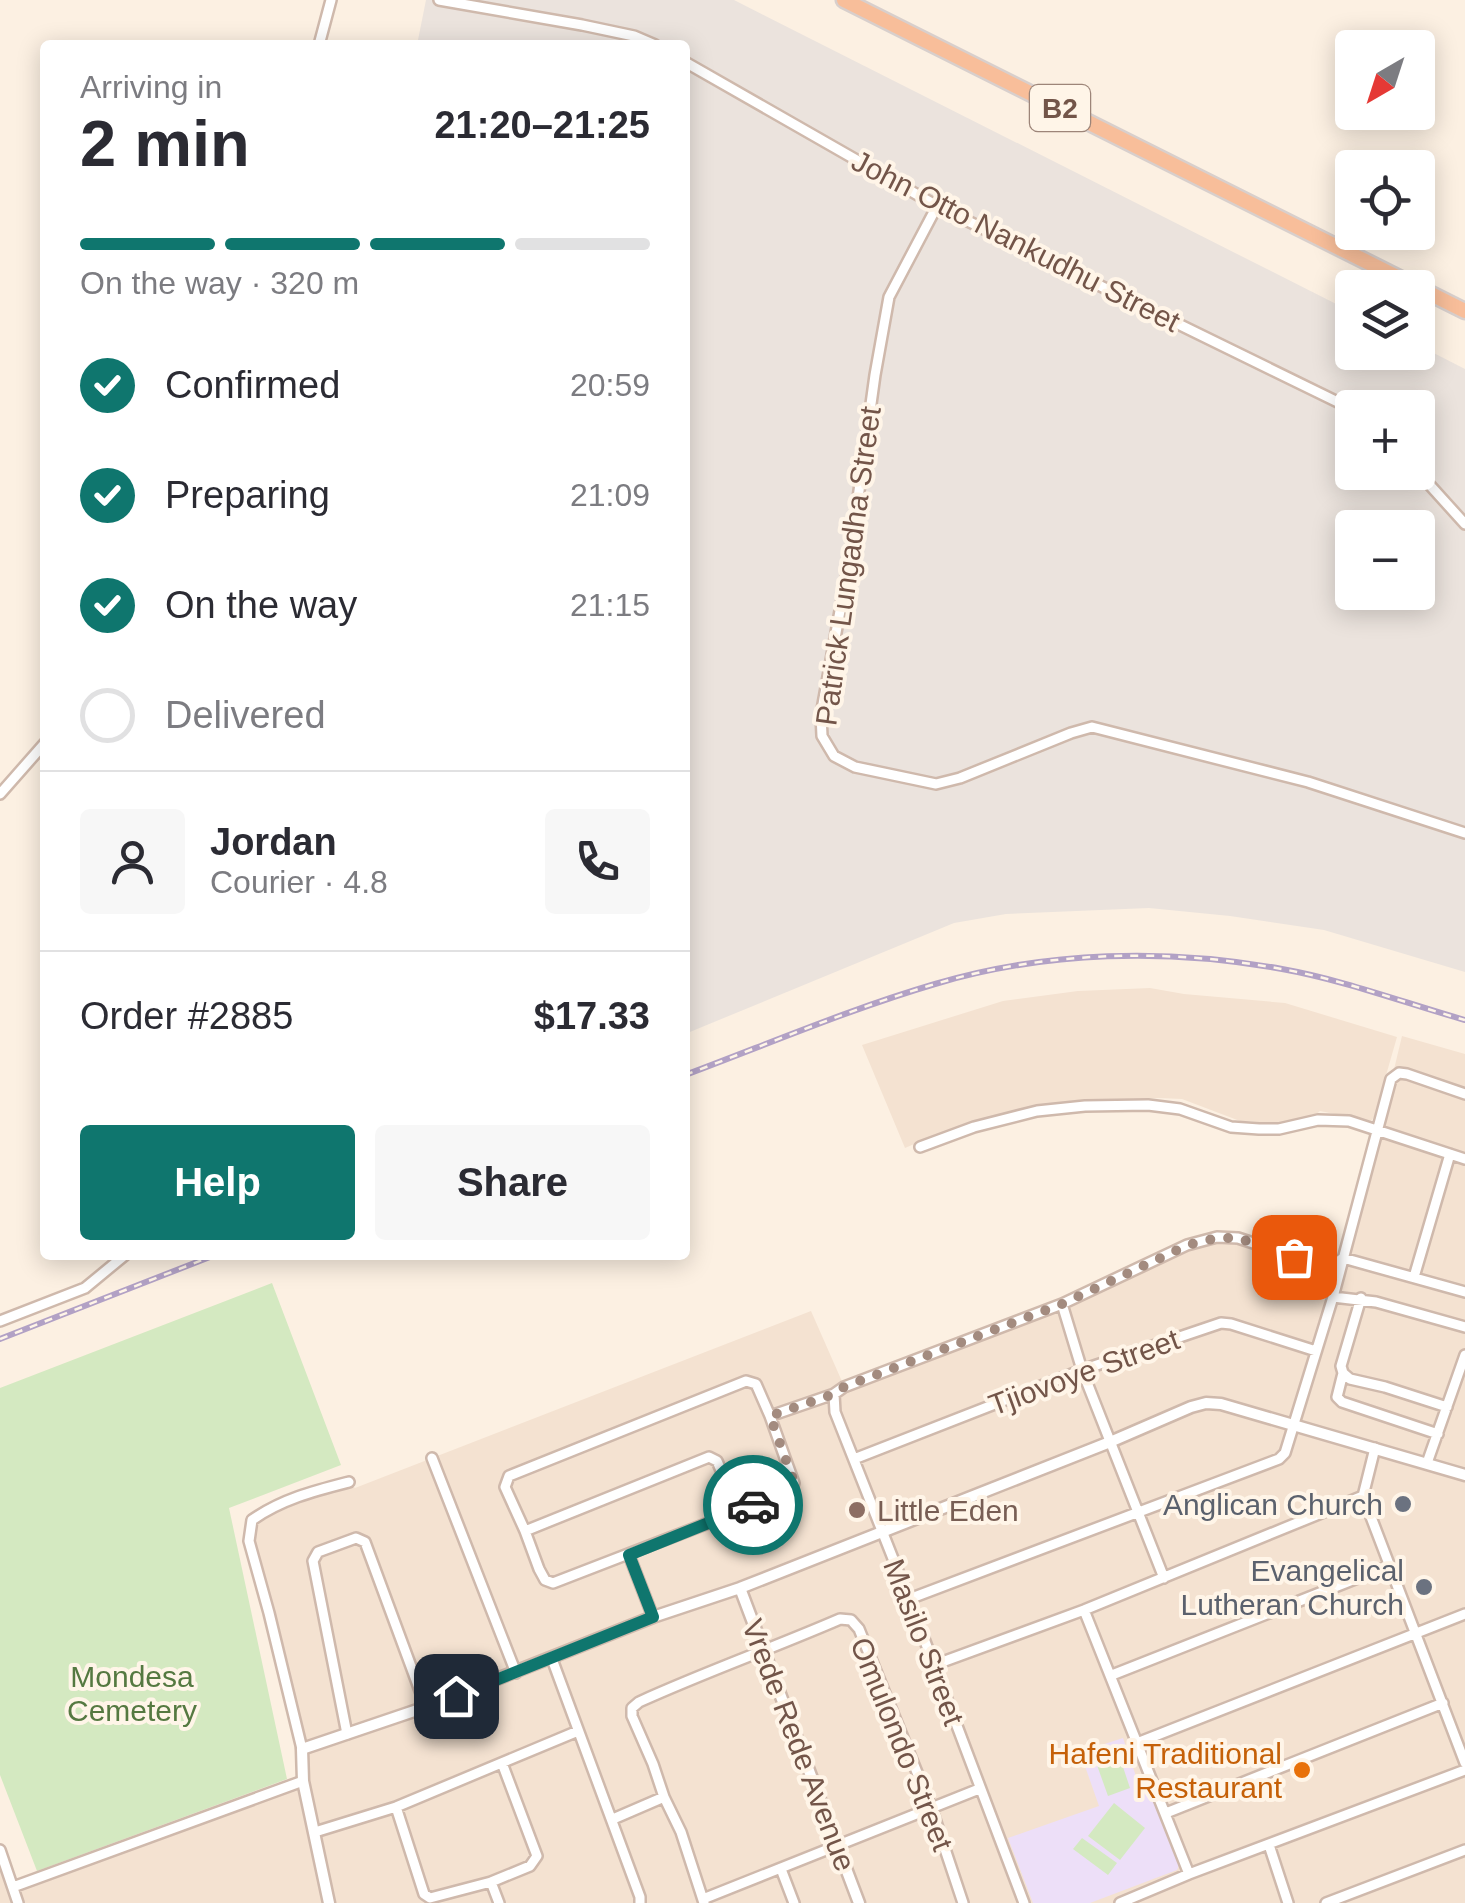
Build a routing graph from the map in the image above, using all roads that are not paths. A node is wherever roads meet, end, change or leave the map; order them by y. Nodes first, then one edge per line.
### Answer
1 (332, 0) edge
2 (439, 0) edge
3 (844, 0) edge
4 (320, 40) edge
5 (643, 40) edge
6 (690, 65) edge
7 (938, 206) junction
8 (1465, 311) edge
9 (1335, 401) edge
10 (1434, 490) edge
11 (1465, 524) edge
12 (40, 749) edge
13 (0, 794) edge
14 (1465, 833) edge
15 (1465, 1094) edge
16 (1379, 1132) junction
17 (920, 1146) dead end
18 (1450, 1154) junction
19 (1465, 1159) edge
20 (1342, 1258) junction
21 (119, 1260) edge
22 (1414, 1277) junction
23 (1465, 1292) edge
24 (1333, 1297) junction
25 (1361, 1298) junction
26 (1062, 1304) junction
27 (0, 1321) edge
28 (1465, 1327) edge
29 (1316, 1351) junction
30 (1465, 1355) edge
31 (1082, 1370) junction
32 (1343, 1373) junction
33 (1460, 1384) edge
34 (834, 1394) junction
35 (1447, 1408) junction
36 (770, 1416) junction
37 (1294, 1425) junction
38 (1438, 1434) junction
39 (1110, 1442) junction
40 (1375, 1448) junction
41 (432, 1458) dead end
42 (854, 1459) junction
43 (1427, 1462) junction
44 (1465, 1474) edge
45 (349, 1482) dead end
46 (1362, 1496) junction
47 (738, 1510) junction
48 (1137, 1511) junction
49 (525, 1530) junction
50 (882, 1532) junction
51 (629, 1555) junction
52 (1388, 1566) junction
53 (1164, 1578) junction
54 (740, 1588) junction
55 (908, 1598) junction
56 (1084, 1610) junction
57 (1465, 1614) edge
58 (653, 1617) junction
59 (1414, 1633) junction
60 (763, 1652) junction
61 (552, 1658) junction
62 (934, 1665) junction
63 (516, 1674) junction
64 (1112, 1675) junction
65 (1443, 1703) junction
66 (426, 1707) junction
67 (578, 1730) junction
68 (347, 1734) junction
69 (1137, 1743) junction
70 (302, 1748) junction
71 (502, 1763) junction
72 (1465, 1767) edge
73 (303, 1780) junction
74 (980, 1788) junction
75 (664, 1797) junction
76 (396, 1807) junction
77 (931, 1807) junction
78 (1166, 1813) junction
79 (613, 1819) junction
80 (315, 1832) junction
81 (1270, 1845) junction
82 (837, 1847) junction
83 (0, 1850) edge
84 (1465, 1850) edge
85 (780, 1869) junction
86 (1189, 1874) junction
87 (491, 1882) junction
88 (13, 1887) junction
89 (704, 1901) edge
90 (18, 1903) edge
91 (329, 1903) edge
92 (500, 1903) edge
93 (640, 1903) edge
94 (794, 1903) edge
95 (859, 1903) edge
96 (963, 1903) edge
97 (1024, 1903) edge
98 (1120, 1903) edge
99 (1288, 1903) edge
100 (1326, 1903) edge

1 - 4 street
2 - 5 street
3 - 8 highway, B2
6 - 7 street, John Otto Nankudhu Street
7 - 9 street, John Otto Nankudhu Street
7 - 14 street, Patrick Lungadha Street
10 - 11 street
12 - 13 street
15 - 16 street
16 - 17 street
16 - 18 street
16 - 20 street
18 - 19 street
18 - 22 street
20 - 22 street
20 - 24 street
20 - 26 street
21 - 27 street
22 - 23 street
24 - 25 street
24 - 29 street
25 - 28 street
25 - 32 street
26 - 31 street
26 - 34 street
29 - 31 street, Tjiovoye Street
29 - 37 street
30 - 33 street
31 - 39 street
31 - 42 street, Tjiovoye Street
32 - 35 street
32 - 38 street
33 - 35 street
34 - 36 street
34 - 42 street, Masilo Street
35 - 38 street
36 - 47 street
36 - 49 street
37 - 39 street
37 - 40 street
37 - 48 street
38 - 43 street
39 - 48 street
39 - 50 street
40 - 43 street
40 - 46 street
41 - 63 street
42 - 50 street, Masilo Street
43 - 44 street
45 - 70 street
46 - 52 street
46 - 53 street
47 - 49 street
47 - 51 street
48 - 53 street
48 - 55 street
49 - 51 street
50 - 54 street
50 - 55 street, Masilo Street
51 - 58 street
52 - 59 street
52 - 64 street
53 - 56 street
54 - 58 street
54 - 60 street, Vrede Rede Avenue
55 - 62 street, Masilo Street
56 - 62 street
56 - 64 street
57 - 59 street
58 - 61 street
59 - 65 street
59 - 69 street
60 - 75 street
60 - 77 street, Omulondo Street
60 - 82 street, Vrede Rede Avenue
61 - 63 street
61 - 67 street
62 - 74 street, Masilo Street
63 - 66 street
64 - 69 street
65 - 72 street
65 - 78 street
66 - 68 street
66 - 68 street
67 - 71 street
67 - 79 street
68 - 70 street
69 - 78 street
70 - 73 street
71 - 76 street
71 - 87 street
72 - 81 street
73 - 80 street
73 - 88 street
74 - 77 street
74 - 97 street, Masilo Street
75 - 79 street
75 - 89 street
76 - 80 street
76 - 87 street
77 - 82 street
77 - 96 street, Omulondo Street
78 - 86 street
79 - 93 street
80 - 91 street
81 - 86 street
81 - 99 street
82 - 85 street
82 - 95 street, Vrede Rede Avenue
83 - 88 street
84 - 100 street
85 - 89 street
85 - 94 street
86 - 98 street
87 - 92 street
88 - 90 street

